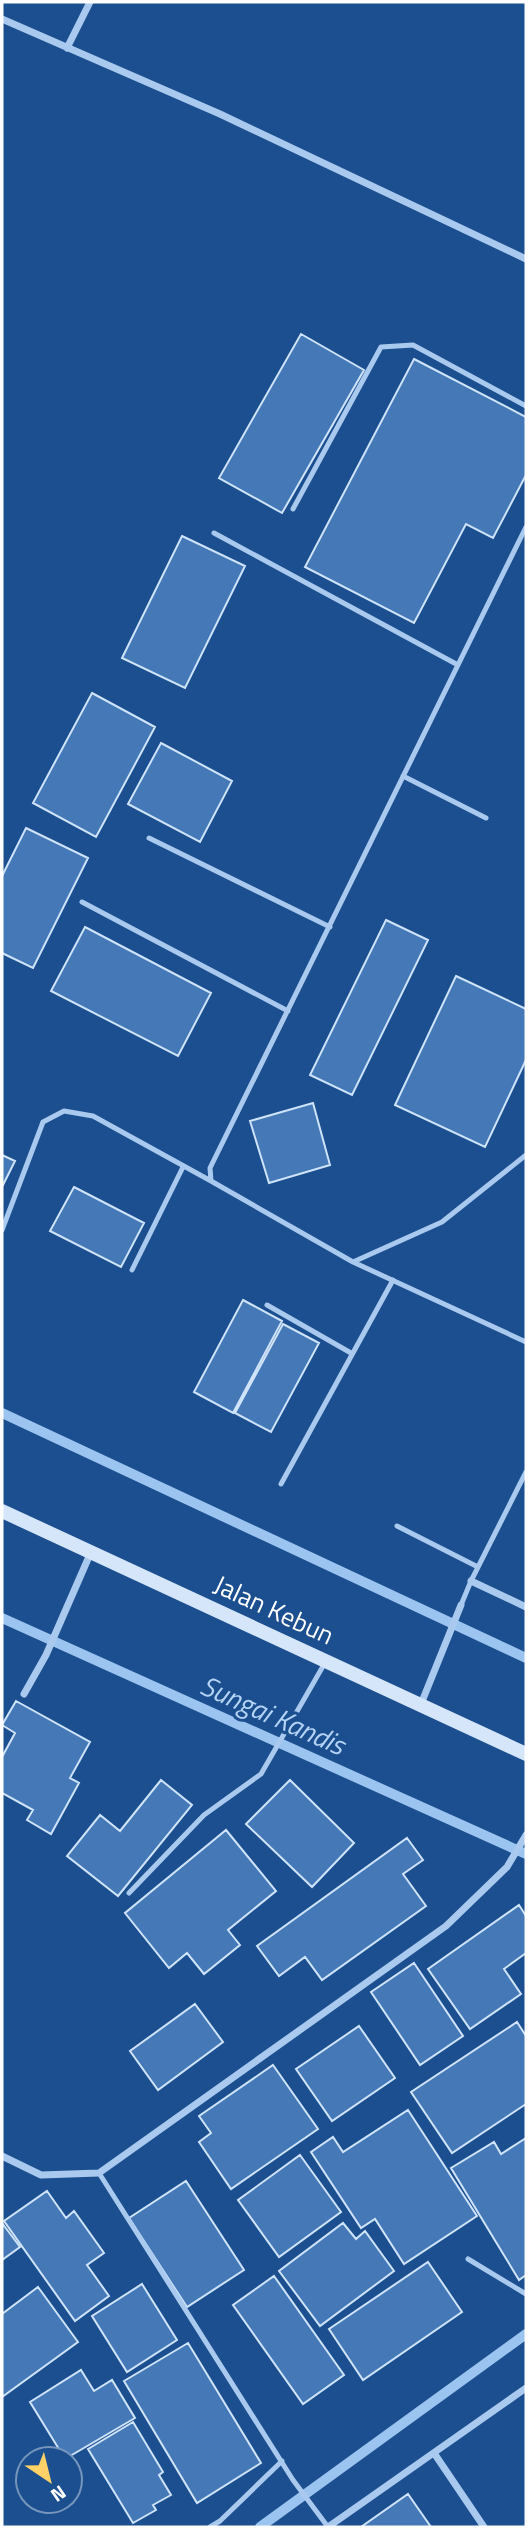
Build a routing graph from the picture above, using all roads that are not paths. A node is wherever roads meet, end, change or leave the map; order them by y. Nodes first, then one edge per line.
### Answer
1 (90, 2) edge
2 (2, 19) edge
3 (67, 48) junction
4 (526, 259) edge
5 (526, 407) edge
6 (293, 509) dead end
7 (526, 527) edge
8 (214, 533) dead end
9 (458, 665) junction
10 (404, 776) junction
11 (486, 818) dead end
12 (149, 838) dead end
13 (82, 902) dead end
14 (330, 927) junction
15 (288, 1010) junction
16 (526, 1155) edge
17 (183, 1167) junction
18 (211, 1181) junction
19 (2, 1230) edge
20 (353, 1262) junction
21 (132, 1270) dead end
22 (393, 1280) junction
23 (267, 1306) dead end
24 (526, 1342) edge
25 (351, 1353) junction
26 (526, 1472) edge
27 (281, 1484) dead end
28 (2, 1511) edge
29 (397, 1526) dead end
30 (92, 1552) junction
31 (478, 1567) junction
32 (471, 1581) junction
33 (461, 1605) joint
34 (526, 1607) edge
35 (326, 1661) junction
36 (24, 1694) dead end
37 (421, 1704) junction
38 (526, 1754) edge
39 (526, 1835) edge
40 (130, 1893) dead end
41 (2, 2156) edge
42 (99, 2173) junction
43 (468, 2259) dead end
44 (526, 2294) edge
45 (526, 2388) edge
46 (434, 2453) junction
47 (282, 2461) junction
48 (210, 2527) edge
49 (328, 2527) edge
50 (484, 2527) edge

1 - 3 street
2 - 3 street
3 - 4 street
5 - 6 lane
7 - 9 lane
8 - 9 lane
9 - 10 lane
10 - 11 lane
10 - 14 lane
12 - 14 lane
13 - 15 lane
14 - 15 lane
15 - 18 lane
16 - 20 lane
17 - 18 lane
17 - 19 lane
17 - 21 lane
18 - 20 lane
20 - 22 lane
22 - 24 lane
22 - 25 lane
23 - 25 lane
25 - 27 lane
26 - 31 lane
28 - 30 main road, Jalan Kebun
29 - 31 lane
30 - 35 main road, Jalan Kebun
30 - 36 street
31 - 32 lane
32 - 33 lane
32 - 34 street
33 - 37 street
35 - 37 main road, Jalan Kebun
35 - 40 lane
37 - 38 main road, Jalan Kebun
39 - 42 street
41 - 42 street
42 - 47 lane
43 - 44 lane
45 - 46 street
46 - 49 street
46 - 50 street
47 - 48 lane
47 - 49 lane

